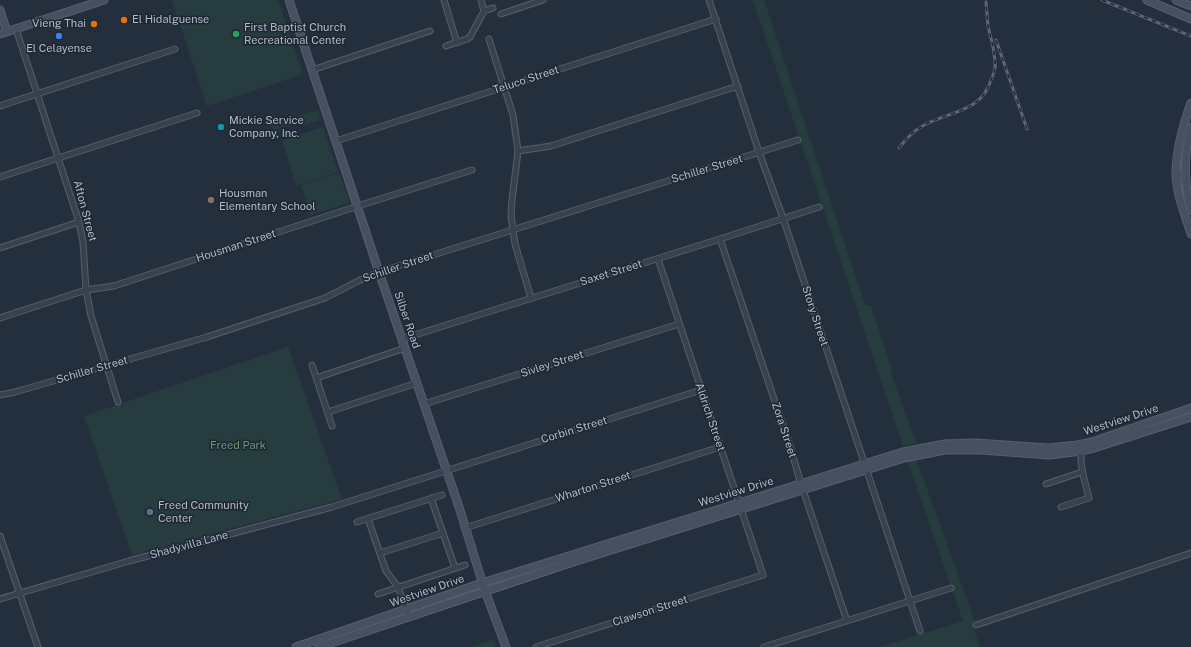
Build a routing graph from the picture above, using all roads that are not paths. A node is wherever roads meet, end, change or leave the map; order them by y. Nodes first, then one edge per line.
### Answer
1 (104, 0) edge
2 (289, 0) edge
3 (444, 0) edge
4 (481, 0) edge
5 (543, 0) edge
6 (710, 0) edge
7 (1147, 0) edge
8 (1176, 0) edge
9 (531, 2) edge
10 (1191, 6) edge
11 (493, 8) dead end
12 (0, 10) edge
13 (484, 11) junction
14 (501, 14) dead end
15 (716, 19) junction
16 (1191, 19) edge
17 (16, 29) junction
18 (430, 31) dead end
19 (4, 33) edge
20 (489, 39) dead end
21 (457, 43) junction
22 (446, 46) dead end
23 (175, 49) dead end
24 (312, 70) junction
25 (738, 86) junction
26 (504, 87) junction
27 (37, 94) junction
28 (1191, 103) edge
29 (0, 106) edge
30 (196, 113) dead end
31 (1191, 128) edge
32 (798, 140) dead end
33 (336, 141) junction
34 (518, 151) junction
35 (759, 152) junction
36 (58, 158) junction
37 (472, 170) dead end
38 (0, 177) edge
39 (358, 206) junction
40 (819, 207) dead end
41 (1191, 210) edge
42 (783, 218) junction
43 (79, 222) junction
44 (512, 230) junction
45 (1191, 234) edge
46 (720, 240) junction
47 (0, 248) edge
48 (658, 259) junction
49 (379, 272) junction
50 (86, 290) junction
51 (531, 298) junction
52 (0, 318) edge
53 (679, 324) junction
54 (402, 339) junction
55 (405, 348) junction
56 (312, 365) dead end
57 (107, 366) junction
58 (316, 378) junction
59 (417, 382) junction
60 (701, 390) junction
61 (0, 394) edge
62 (118, 402) dead end
63 (424, 404) junction
64 (1191, 408) edge
65 (328, 412) junction
66 (1191, 417) edge
67 (332, 426) dead end
68 (720, 447) junction
69 (1081, 451) junction
70 (865, 467) junction
71 (446, 470) junction
72 (1082, 472) junction
73 (1046, 484) dead end
74 (802, 487) junction
75 (442, 495) dead end
76 (431, 498) junction
77 (741, 506) junction
78 (1061, 507) dead end
79 (368, 519) junction
80 (357, 522) dead end
81 (465, 528) junction
82 (443, 533) junction
83 (0, 536) edge
84 (380, 553) junction
85 (1191, 553) edge
86 (569, 560) junction
87 (465, 565) dead end
88 (455, 568) junction
89 (763, 575) joint
90 (482, 583) junction
91 (398, 587) junction
92 (951, 588) dead end
93 (485, 592) junction
94 (19, 593) junction
95 (378, 594) dead end
96 (0, 599) edge
97 (910, 601) junction
98 (407, 613) junction
99 (847, 621) junction
100 (976, 625) dead end
101 (920, 632) dead end
102 (38, 647) edge
103 (298, 647) edge
104 (319, 647) edge
105 (506, 647) edge
106 (536, 647) edge
107 (764, 647) edge

1 - 17 main road
2 - 24 main road, Silber Road
3 - 21 street
4 - 13 street
5 - 9 street
6 - 15 street, Story Street
7 - 16 main road
8 - 10 main road
9 - 14 street
11 - 13 street
12 - 19 main road
13 - 21 street
15 - 25 street, Story Street
15 - 26 street, Teluco Street
17 - 19 main road
17 - 27 street, Afton Street
18 - 24 street
20 - 26 street
21 - 22 street
23 - 27 street
24 - 33 main road, Silber Road
25 - 34 street
25 - 35 street, Story Street
26 - 33 street, Teluco Street
26 - 34 street
27 - 29 street
27 - 36 street, Afton Street
28 - 45 main road
30 - 36 street
31 - 41 main road
32 - 35 street, Schiller Street
33 - 39 main road, Silber Road
34 - 44 street
35 - 42 street, Story Street
35 - 44 street, Schiller Street
36 - 38 street
36 - 43 street, Afton Street
37 - 39 street, Housman Street
39 - 49 main road, Silber Road
39 - 50 street, Housman Street
40 - 42 street, Saxet Street
42 - 46 street, Saxet Street
42 - 70 street, Story Street
43 - 47 street
43 - 50 street, Afton Street
44 - 49 street, Schiller Street
44 - 51 street
46 - 48 street, Saxet Street
46 - 74 street, Zora Street
48 - 51 street, Saxet Street
48 - 53 street, Aldrich Street
49 - 54 main road, Silber Road
49 - 57 street, Schiller Street
50 - 52 street, Housman Street
50 - 57 street, Afton Street
51 - 54 street, Saxet Street
53 - 60 street, Aldrich Street
53 - 63 street, Sivley Street
54 - 55 main road, Silber Road
55 - 58 street
55 - 59 main road, Silber Road
56 - 58 street
57 - 61 street, Schiller Street
57 - 62 street, Afton Street
58 - 65 street
59 - 63 main road, Silber Road
59 - 65 street
60 - 68 street, Aldrich Street
60 - 71 street, Corbin Street
63 - 71 main road, Silber Road
64 - 70 main road, Westview Drive
65 - 67 street
66 - 69 main road, Westview Drive
68 - 77 street, Aldrich Street
68 - 81 street, Wharton Street
69 - 70 main road, Westview Drive
69 - 72 street
70 - 74 main road, Westview Drive
70 - 97 street, Story Street
71 - 81 main road, Silber Road
71 - 94 street, Shadyvilla Lane
72 - 73 street
72 - 78 street
74 - 77 main road, Westview Drive
74 - 99 street, Zora Street
75 - 76 street
76 - 79 street
76 - 82 street
77 - 86 main road, Westview Drive
77 - 89 street, Aldrich Street
79 - 80 street
79 - 84 street
81 - 90 main road, Silber Road
82 - 84 street
82 - 88 street
83 - 94 street
84 - 91 street
85 - 100 street
86 - 90 main road, Westview Drive
86 - 93 main road, Westview Drive
87 - 88 street
88 - 91 street
89 - 106 street, Clawson Street
90 - 93 main road, Silber Road
90 - 98 main road, Westview Drive
91 - 95 street
91 - 98 street
92 - 97 street
93 - 98 main road, Westview Drive
93 - 105 main road, Silber Road
94 - 96 street, Shadyvilla Lane
94 - 102 street
97 - 99 street
97 - 101 street, Story Street
98 - 103 main road, Westview Drive
98 - 104 main road, Westview Drive
99 - 107 street

